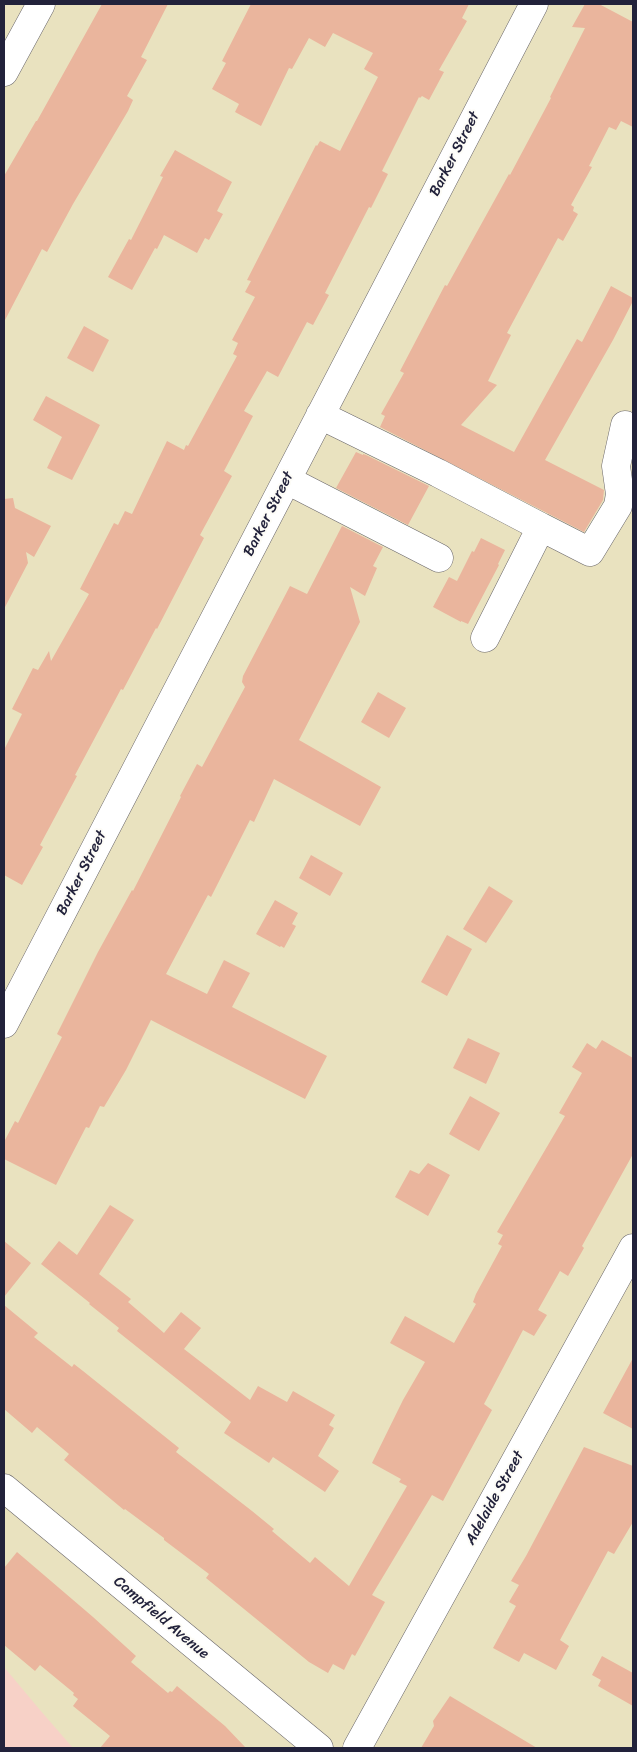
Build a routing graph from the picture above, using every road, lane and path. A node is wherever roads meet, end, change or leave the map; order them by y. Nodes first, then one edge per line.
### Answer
1 (41, 4) edge
2 (534, 4) edge
3 (4, 72) edge
4 (320, 415) junction
5 (625, 426) dead end
6 (286, 480) junction
7 (541, 527) junction
8 (439, 558) dead end
9 (485, 638) dead end
10 (4, 1024) edge
11 (633, 1248) edge
12 (4, 1488) edge
13 (318, 1748) edge
14 (357, 1748) edge

1 - 3 street
2 - 4 street, Barker Street
4 - 6 street, Barker Street
4 - 7 street
5 - 7 street
6 - 8 street
6 - 10 street, Barker Street
7 - 9 street
11 - 14 street, Adelaide Street
12 - 13 street, Campfield Avenue

